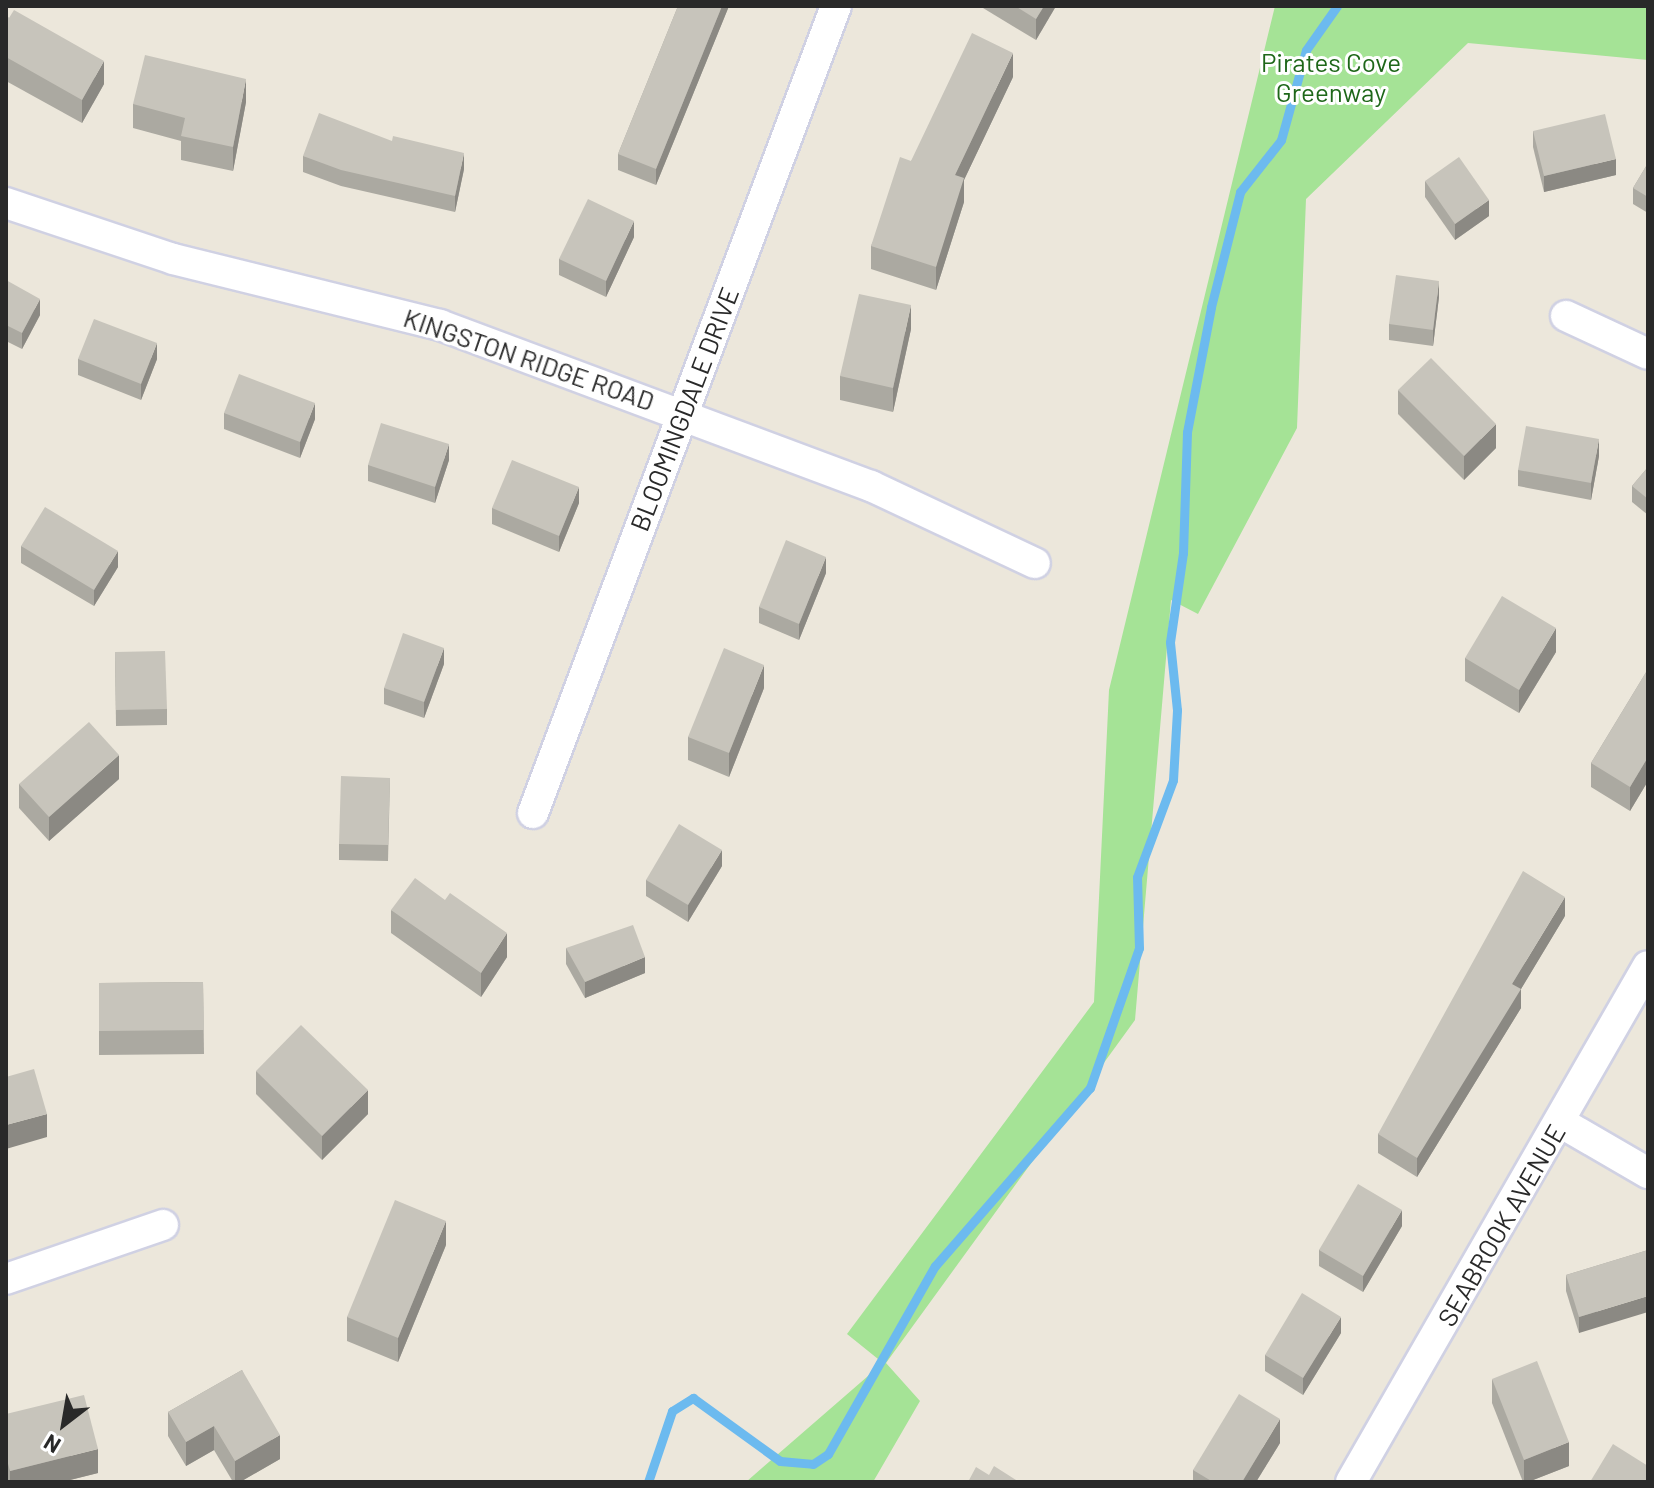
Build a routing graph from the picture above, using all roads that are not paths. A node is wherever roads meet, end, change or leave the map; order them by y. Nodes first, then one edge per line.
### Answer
1 (836, 6) edge
2 (6, 203) edge
3 (1566, 316) dead end
4 (1648, 354) edge
5 (683, 412) junction
6 (1035, 563) dead end
7 (533, 813) dead end
8 (1648, 966) edge
9 (1560, 1122) junction
10 (1648, 1173) edge
11 (163, 1225) dead end
12 (6, 1279) edge
13 (1358, 1480) edge

1 - 5 street, BLOOMINGDALE DRIVE
2 - 5 street, KINGSTON RIDGE ROAD
3 - 4 street
5 - 6 street, KINGSTON RIDGE ROAD
5 - 7 street, BLOOMINGDALE DRIVE
8 - 9 street, SEABROOK AVENUE
9 - 10 street
9 - 13 street, SEABROOK AVENUE
11 - 12 street

